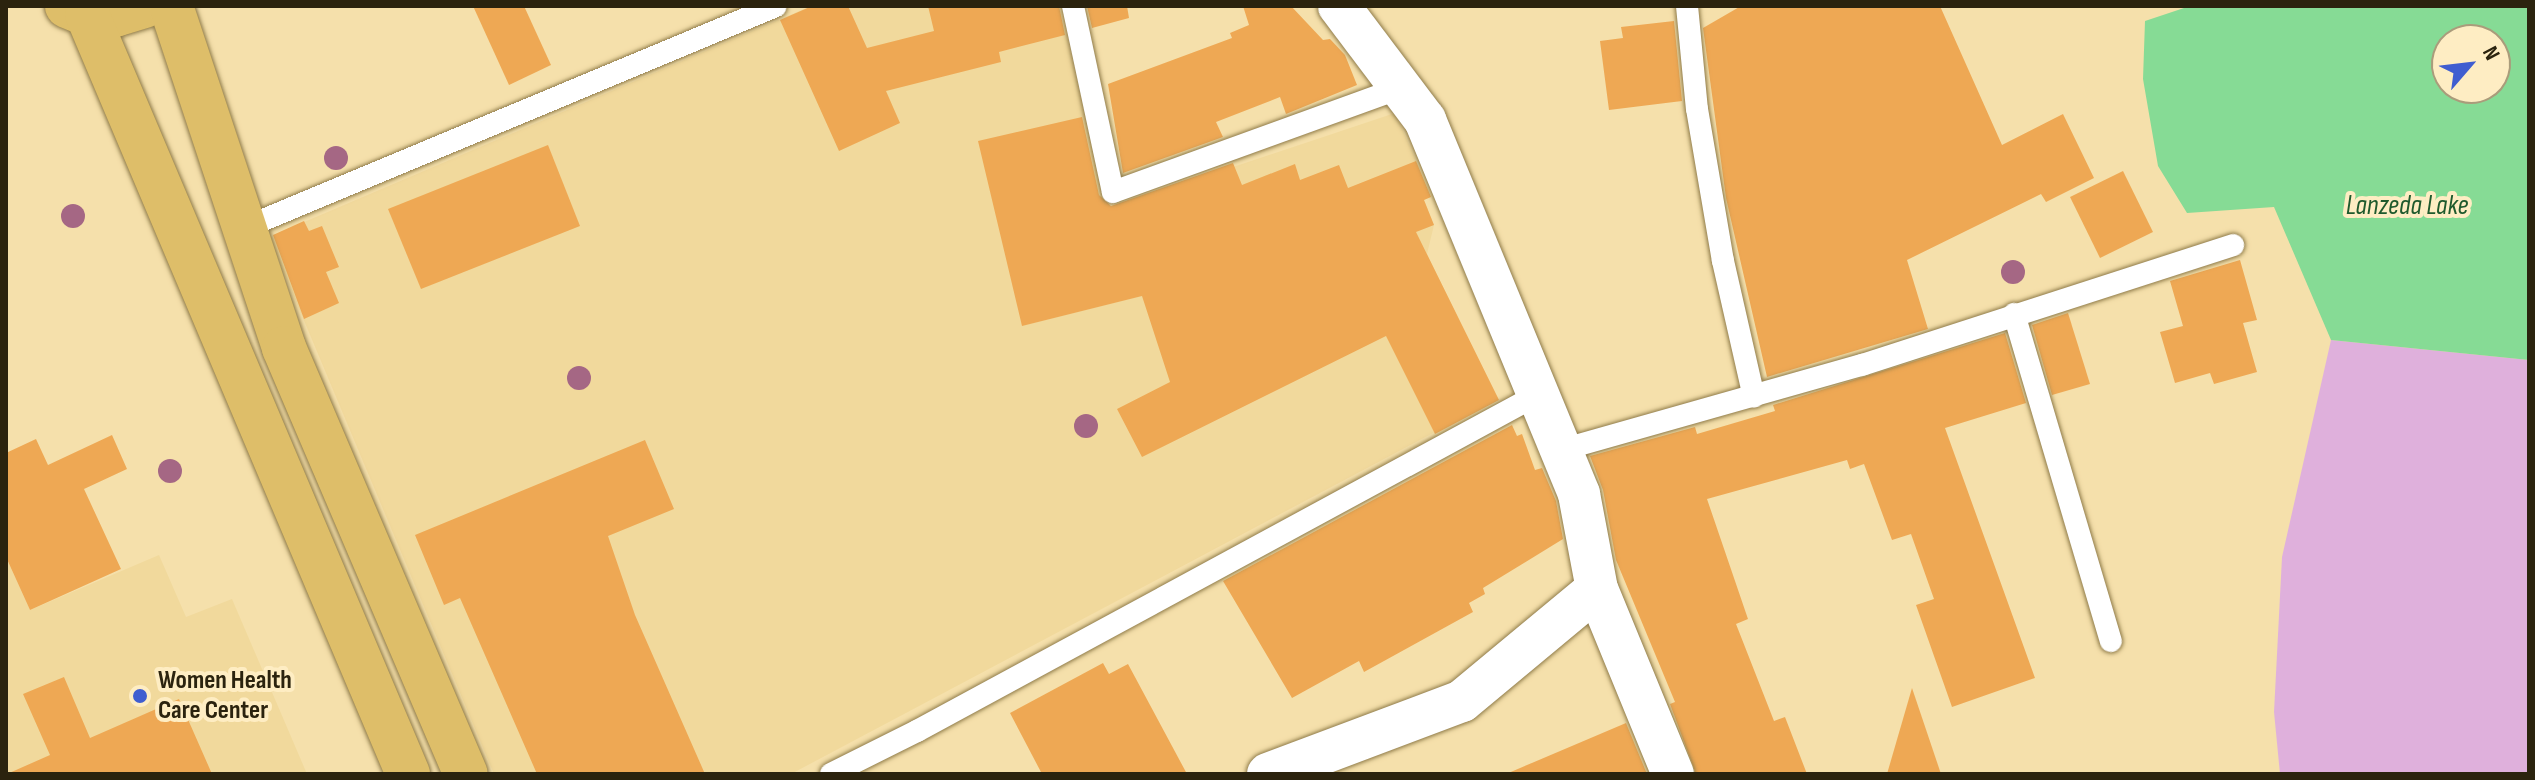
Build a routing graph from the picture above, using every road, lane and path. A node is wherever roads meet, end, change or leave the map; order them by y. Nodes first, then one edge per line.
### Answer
1 (144, 6) edge
2 (171, 6) edge
3 (776, 6) edge
4 (1073, 6) edge
5 (1339, 6) edge
6 (1687, 6) edge
7 (77, 10) edge
8 (1400, 88) junction
9 (244, 228) junction
10 (2233, 245) dead end
11 (2014, 314) junction
12 (1539, 394) junction
13 (1754, 397) junction
14 (1561, 450) junction
15 (1597, 589) junction
16 (2111, 641) dead end
17 (408, 774) edge
18 (466, 774) edge
19 (831, 774) edge
20 (1268, 774) edge
21 (1673, 774) edge

1 - 7 highway
2 - 9 highway
3 - 9 lane
4 - 8 lane
5 - 8 street
6 - 13 lane
7 - 17 highway
8 - 12 street
9 - 18 highway
10 - 11 lane
11 - 13 lane
11 - 16 lane
12 - 14 street
12 - 19 lane
13 - 14 lane
14 - 15 street
15 - 20 street
15 - 21 street

